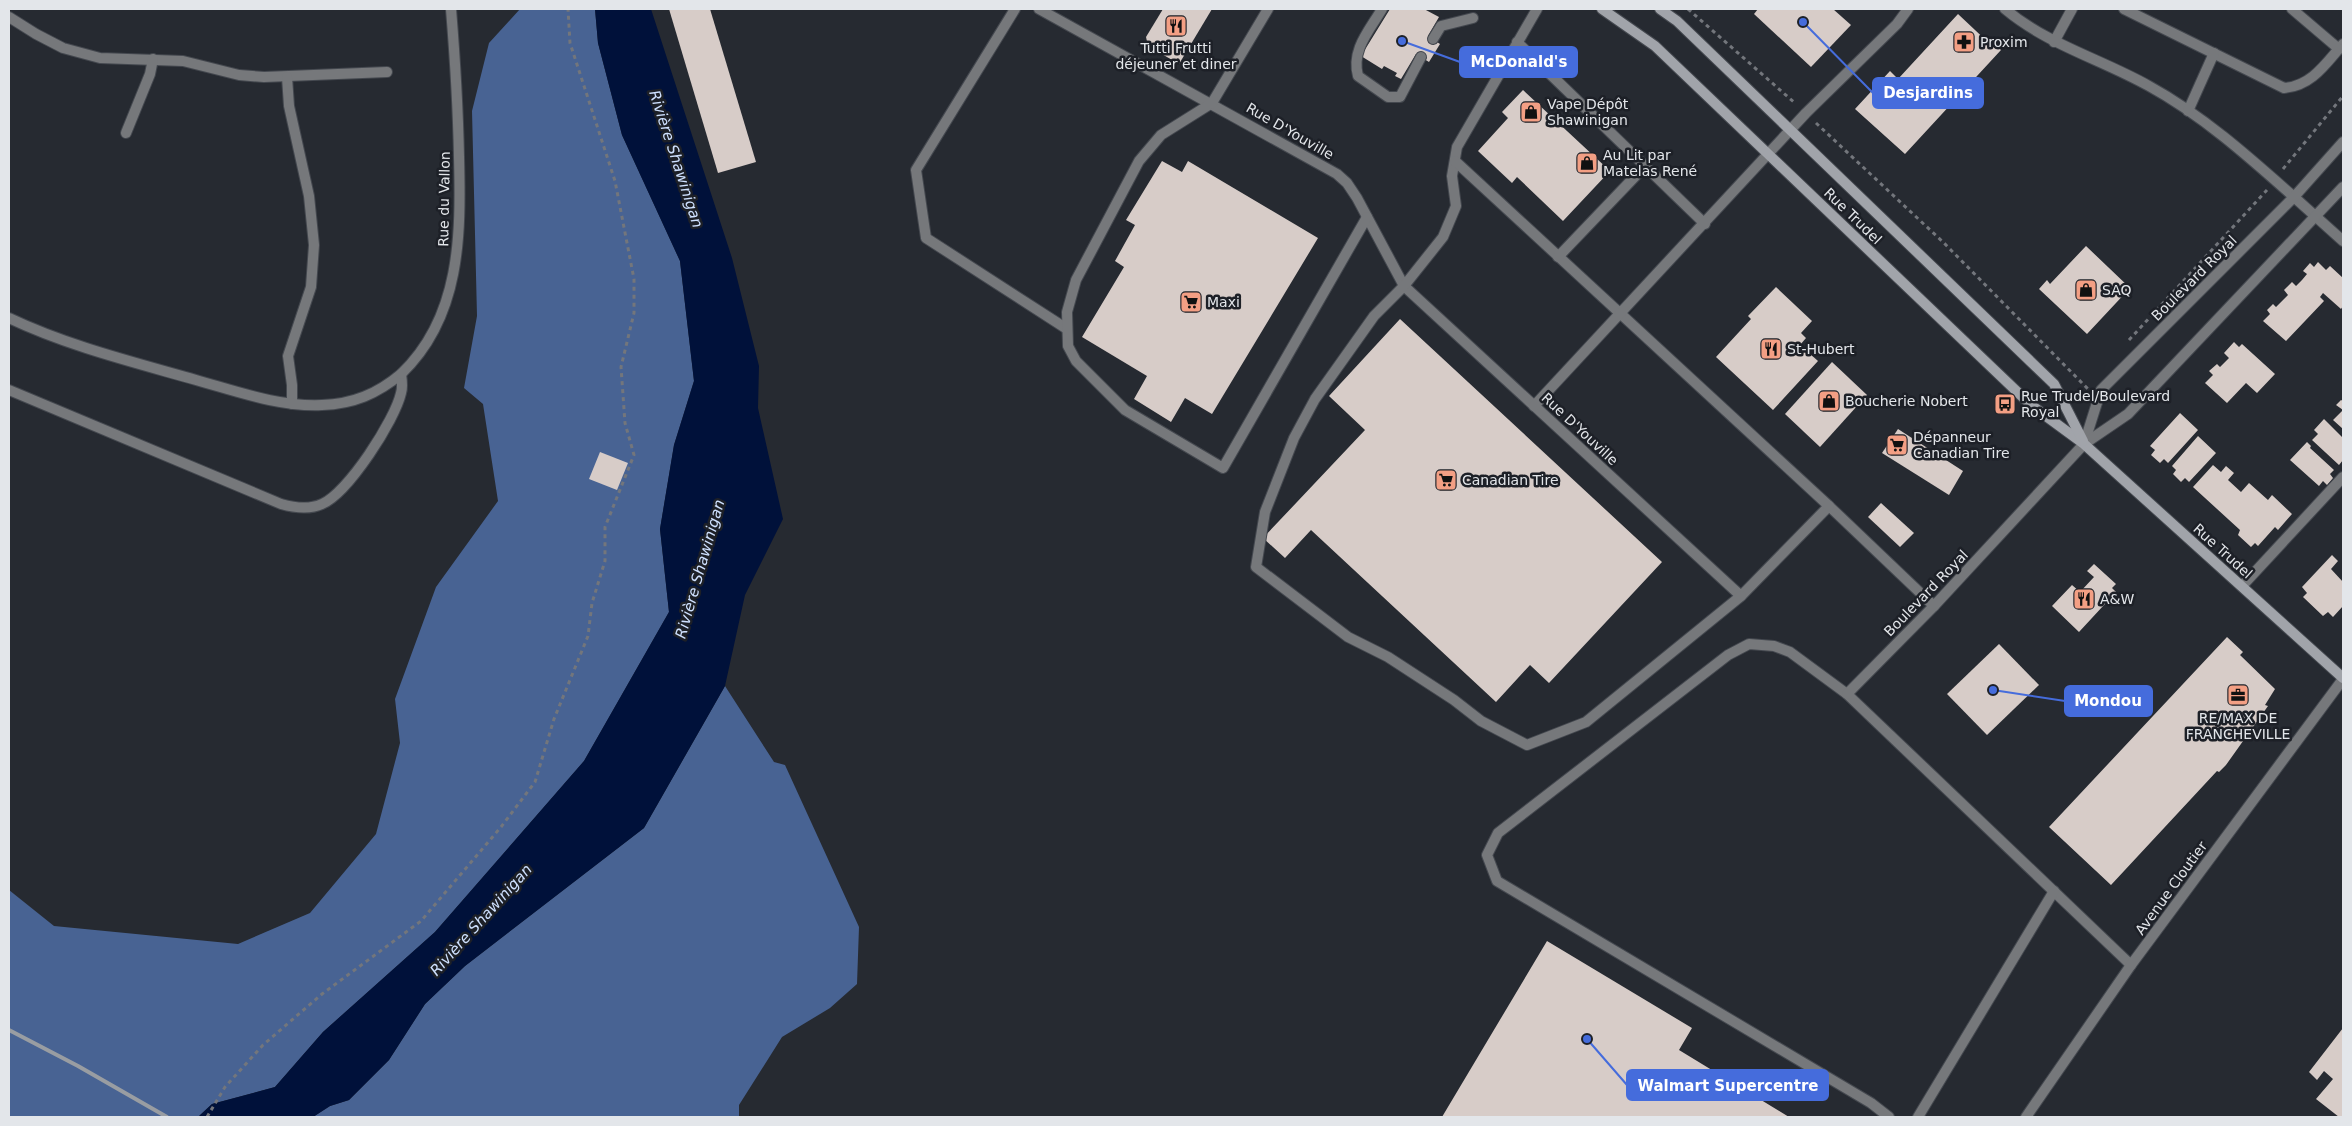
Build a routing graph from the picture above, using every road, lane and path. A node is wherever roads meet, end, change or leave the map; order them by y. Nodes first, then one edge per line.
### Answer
1 (451, 9) edge
2 (568, 9) edge
3 (1015, 9) edge
4 (1039, 9) edge
5 (1268, 9) edge
6 (1382, 9) edge
7 (1537, 9) edge
8 (1602, 9) edge
9 (1660, 9) edge
10 (1688, 9) edge
11 (1908, 9) edge
12 (2005, 9) edge
13 (2072, 9) edge
14 (2124, 9) edge
15 (2292, 9) edge
16 (9, 17) edge
17 (1473, 18) dead end
18 (1433, 39) dead end
19 (1517, 42) junction
20 (2054, 42) junction
21 (2341, 46) edge
22 (2214, 53) junction
23 (1422, 58) dead end
24 (153, 59) junction
25 (387, 72) dead end
26 (287, 77) junction
27 (2343, 96) edge
28 (1212, 103) junction
29 (1796, 104) dead end
30 (2188, 111) junction
31 (1791, 129) junction
32 (1823, 130) dead end
33 (126, 133) dead end
34 (2343, 142) edge
35 (1769, 155) junction
36 (1455, 161) junction
37 (1645, 166) junction
38 (2275, 180) junction
39 (2343, 186) edge
40 (2294, 197) junction
41 (2315, 216) junction
42 (1367, 217) junction
43 (1705, 224) junction
44 (2343, 241) edge
45 (1558, 257) junction
46 (1404, 286) junction
47 (1621, 314) junction
48 (9, 318) edge
49 (1067, 330) junction
50 (2124, 348) dead end
51 (401, 374) junction
52 (9, 390) edge
53 (2094, 395) dead end
54 (292, 404) junction
55 (1534, 406) junction
56 (2084, 444) junction
57 (2343, 476) edge
58 (1830, 506) junction
59 (2242, 586) junction
60 (1741, 596) junction
61 (1934, 606) junction
62 (2343, 679) edge
63 (1847, 694) junction
64 (2054, 891) junction
65 (2131, 966) junction
66 (207, 1117) edge
67 (1889, 1117) edge
68 (1918, 1117) edge
69 (2026, 1117) edge

1 - 51 street, Rue du Vallon
2 - 66 path
3 - 49 street
4 - 28 street, Rue D'Youville
5 - 28 street
6 - 23 street
7 - 19 street
8 - 35 main road, Rue Trudel
9 - 31 main road, Rue Trudel
10 - 29 path
11 - 31 street
12 - 20 street
13 - 20 street
14 - 22 street
15 - 21 street
16 - 24 street
17 - 18 street
19 - 36 street
19 - 37 street
20 - 30 street
21 - 22 street
22 - 30 street
24 - 26 street
24 - 33 street
25 - 26 street
26 - 54 street
27 - 38 path
28 - 42 street, Rue D'Youville
28 - 49 street
30 - 38 street
31 - 35 street
31 - 56 main road, Rue Trudel
32 - 53 path
34 - 40 street, Boulevard Royal
35 - 43 street
35 - 56 main road, Rue Trudel
36 - 45 street
36 - 46 street
37 - 43 street
37 - 45 street
38 - 40 street
38 - 50 path
39 - 41 street, Boulevard Royal
40 - 41 street
40 - 56 street, Boulevard Royal
41 - 44 street
41 - 56 street, Boulevard Royal
42 - 46 street, Rue D'Youville
42 - 49 street
43 - 47 street
45 - 47 street
46 - 55 street, Rue D'Youville
46 - 60 street
47 - 55 street
47 - 58 street
48 - 54 street, Rue du Vallon
51 - 52 street
51 - 54 street, Rue du Vallon
55 - 60 street, Rue D'Youville
56 - 59 main road, Rue Trudel
56 - 61 street, Boulevard Royal
57 - 59 street
58 - 60 street
58 - 61 street
59 - 62 main road, Rue Trudel
61 - 63 street, Boulevard Royal
62 - 65 street, Avenue Cloutier
63 - 64 street
63 - 67 street
64 - 65 street
64 - 68 street
65 - 69 street, Avenue Cloutier

